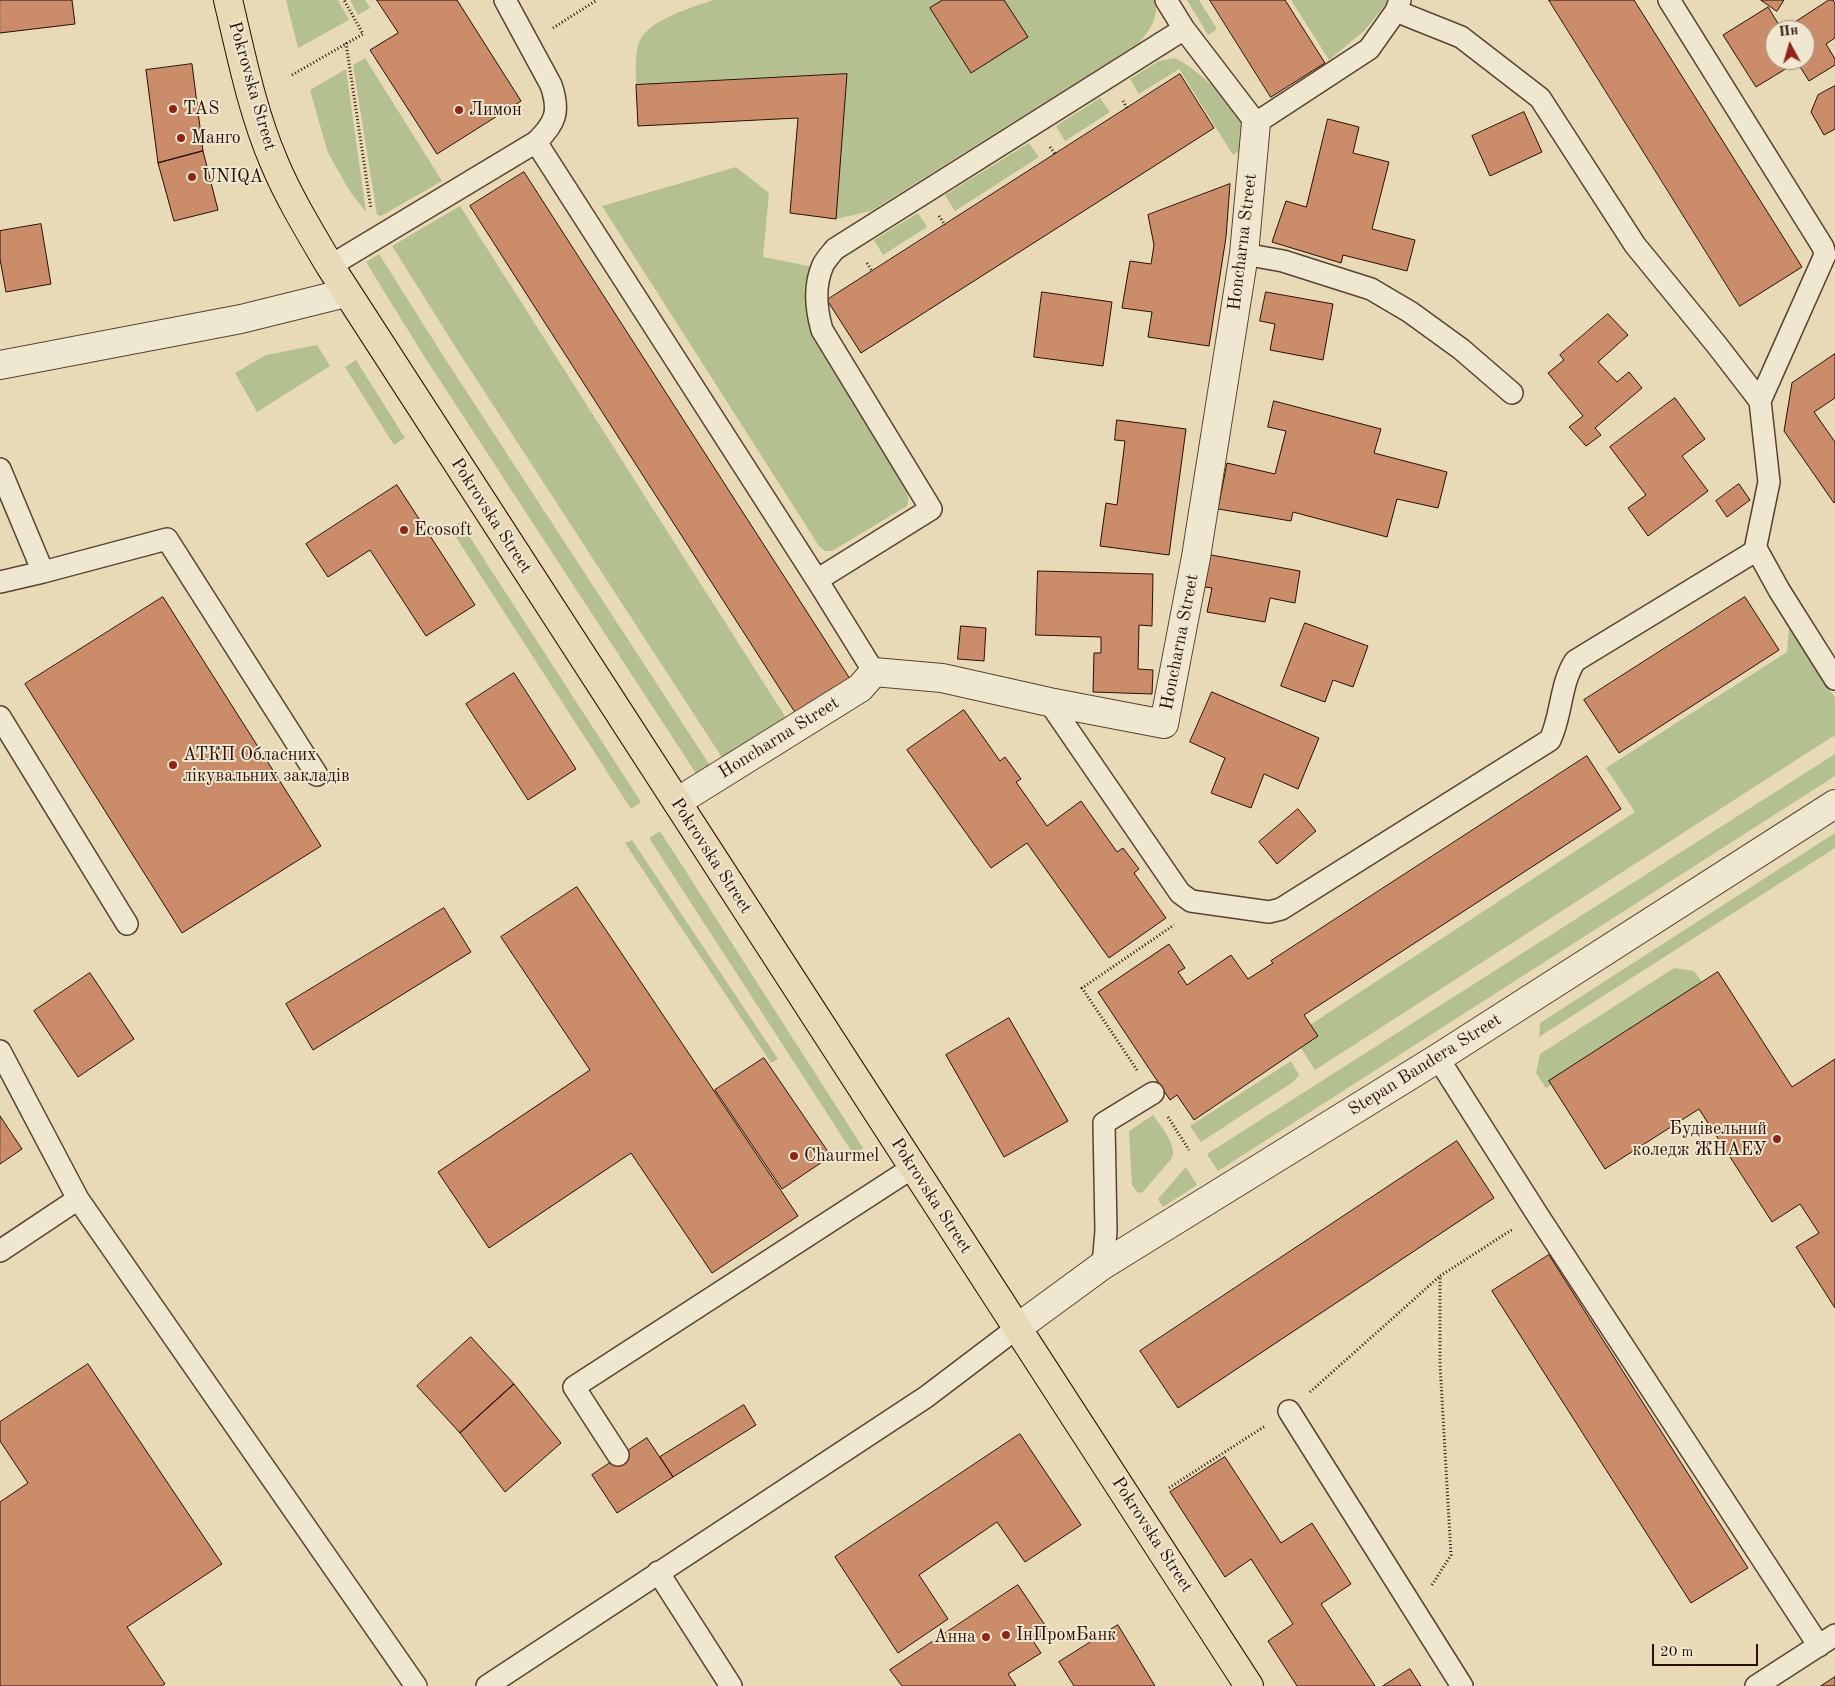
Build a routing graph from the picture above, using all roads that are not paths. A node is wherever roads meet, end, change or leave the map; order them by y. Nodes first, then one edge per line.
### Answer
1 (228, 0) edge
2 (505, 0) edge
3 (1166, 0) edge
4 (1669, 0) edge
5 (1398, 5) edge
6 (1184, 29) junction
7 (1256, 123) junction
8 (536, 142) junction
9 (1244, 254) junction
10 (330, 266) junction
11 (346, 293) junction
12 (0, 365) edge
13 (1512, 393) dead end
14 (1760, 401) junction
15 (0, 468) edge
16 (1757, 550) junction
17 (43, 572) junction
18 (817, 580) junction
19 (0, 582) edge
20 (874, 672) junction
21 (1835, 679) edge
22 (1049, 702) junction
23 (0, 717) edge
24 (317, 776) dead end
25 (677, 802) junction
26 (1835, 804) edge
27 (127, 924) dead end
28 (0, 1050) edge
29 (1438, 1058) junction
30 (1153, 1093) road end
31 (912, 1168) junction
32 (78, 1199) junction
33 (0, 1251) edge
34 (1103, 1266) junction
35 (1018, 1328) junction
36 (1289, 1410) dead end
37 (618, 1455) dead end
38 (658, 1572) junction
39 (1827, 1640) edge
40 (416, 1686) edge
41 (487, 1686) edge
42 (731, 1686) edge
43 (1249, 1686) edge
44 (1462, 1686) edge
45 (1756, 1686) edge

1 - 10 highway, Pokrovska Street
2 - 8 lane
3 - 6 lane
4 - 14 lane
5 - 7 lane
5 - 14 lane
6 - 7 lane
6 - 18 lane
7 - 9 street, Honcharna Street
8 - 10 lane
8 - 18 lane
9 - 13 lane
9 - 22 street, Honcharna Street
10 - 11 highway, Pokrovska Street
11 - 12 street
11 - 25 highway, Pokrovska Street
14 - 16 lane
15 - 17 lane
16 - 21 lane
16 - 22 lane
17 - 19 lane
17 - 24 lane
18 - 20 lane
20 - 22 street, Honcharna Street
20 - 25 street, Honcharna Street
23 - 27 lane
25 - 31 highway, Pokrovska Street
26 - 29 street, Stepan Bandera Street
28 - 32 lane
29 - 34 street, Stepan Bandera Street
29 - 39 lane
30 - 34 lane
31 - 35 highway, Pokrovska Street
31 - 37 lane
32 - 33 lane
32 - 40 lane
34 - 35 street, Stepan Bandera Street
35 - 38 lane
35 - 43 highway, Pokrovska Street
36 - 44 lane
38 - 41 lane
38 - 42 lane
39 - 45 lane

